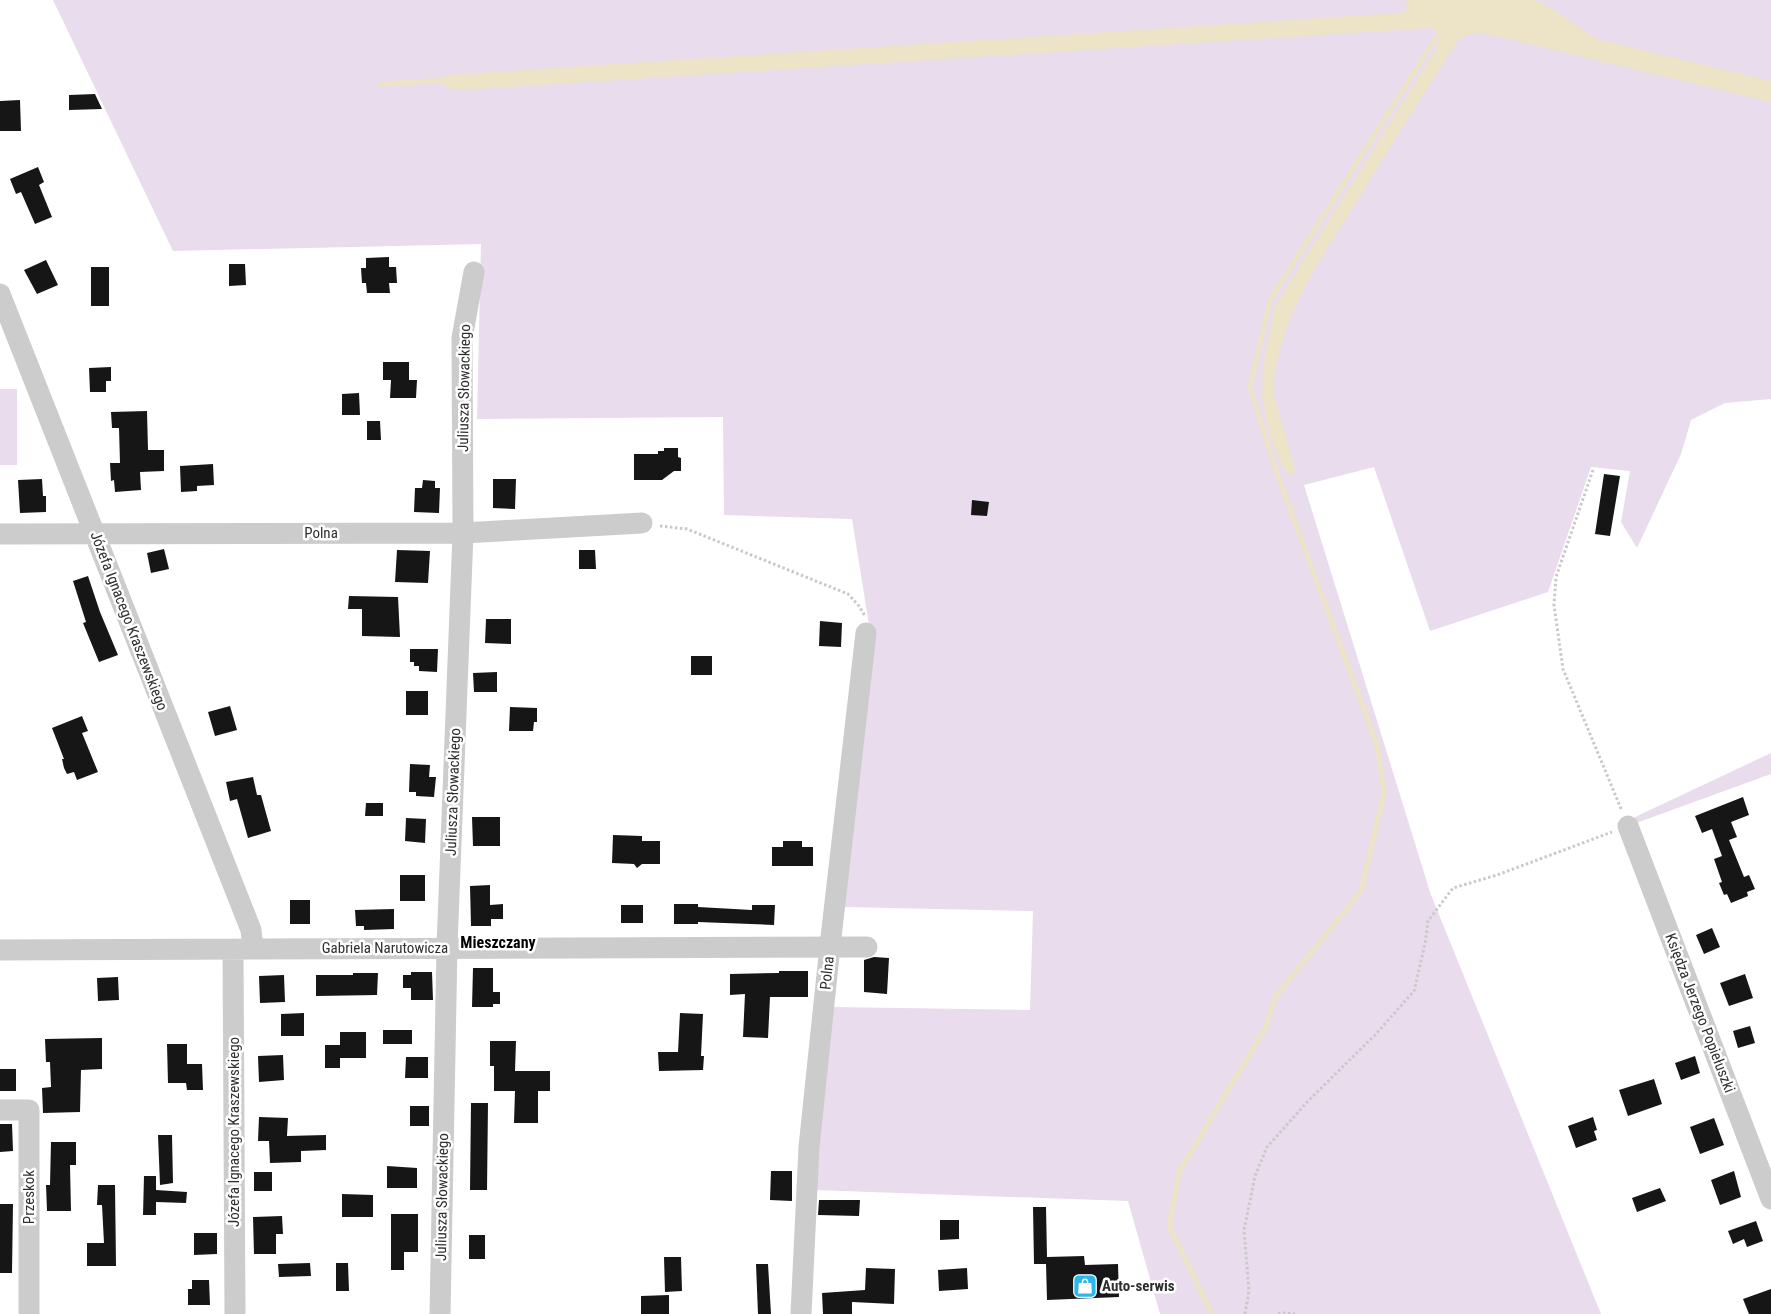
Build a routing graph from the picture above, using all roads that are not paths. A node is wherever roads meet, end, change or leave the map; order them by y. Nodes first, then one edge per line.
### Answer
1 (474, 272) dead end
2 (0, 294) edge
3 (6, 324) edge
4 (642, 523) road end
5 (463, 533) junction
6 (0, 534) edge
7 (94, 534) junction
8 (866, 633) road end
9 (1628, 826) road end
10 (830, 946) junction
11 (446, 947) junction
12 (867, 947) dead end
13 (243, 949) junction
14 (0, 950) edge
15 (0, 1110) edge
16 (1771, 1200) edge
17 (29, 1314) edge
18 (234, 1314) edge
19 (440, 1314) edge
20 (800, 1314) edge

1 - 5 street, Juliusza Słowackiego
2 - 3 street, Józefa Ignacego Kraszewskiego
3 - 7 street, Józefa Ignacego Kraszewskiego
4 - 5 street, Polna
5 - 7 street, Polna
5 - 11 street, Juliusza Słowackiego
6 - 7 street, Polna
7 - 13 street, Józefa Ignacego Kraszewskiego
8 - 10 street, Polna
9 - 16 street, Księdza Jerzego Popiełuszki
10 - 11 street, Gabriela Narutowicza
10 - 12 street, Gabriela Narutowicza
10 - 20 street, Polna
11 - 13 street, Gabriela Narutowicza
11 - 19 street, Juliusza Słowackiego
13 - 14 street, Gabriela Narutowicza
13 - 18 street, Józefa Ignacego Kraszewskiego
15 - 17 street, Przeskok

